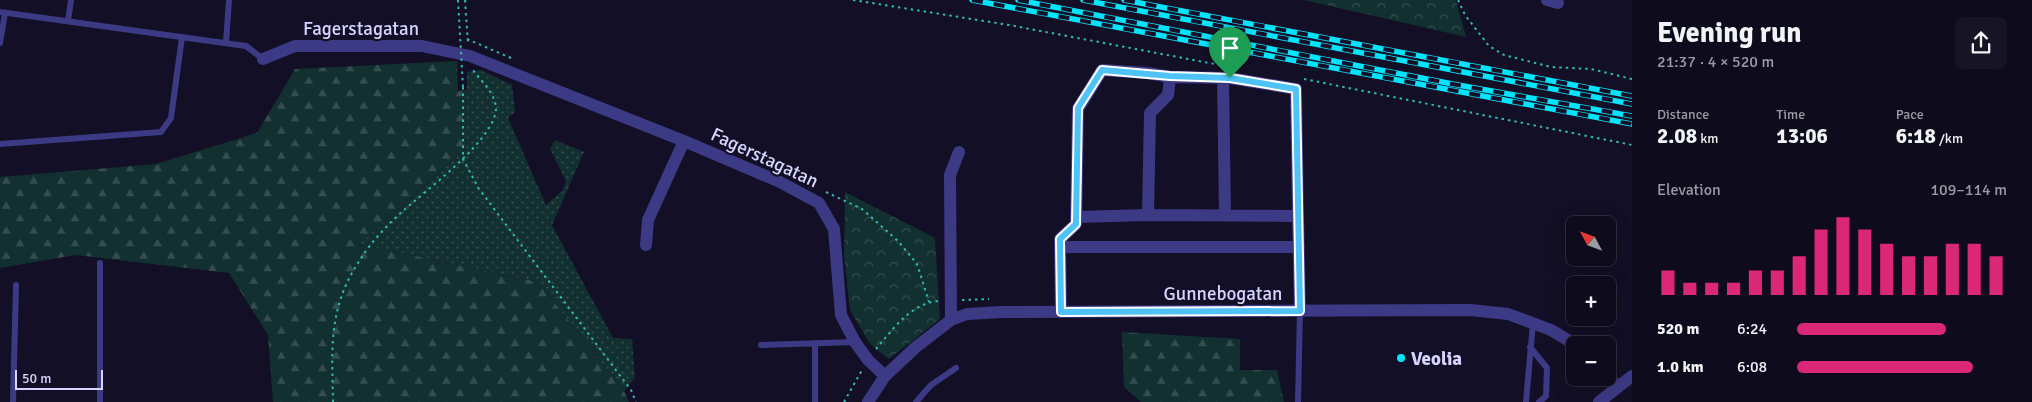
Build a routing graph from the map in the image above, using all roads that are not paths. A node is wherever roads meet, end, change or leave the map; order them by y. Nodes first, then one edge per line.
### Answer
1 (71, 0) edge
2 (229, 0) edge
3 (2, 12) edge
4 (68, 21) junction
5 (182, 37) junction
6 (226, 43) junction
7 (0, 44) edge
8 (263, 59) joint
9 (1170, 76) junction
10 (1223, 78) junction
11 (684, 141) junction
12 (0, 144) edge
13 (959, 152) dead end
14 (1148, 215) junction
15 (1225, 215) junction
16 (1298, 216) junction
17 (1076, 217) junction
18 (646, 245) dead end
19 (1299, 247) junction
20 (1060, 248) junction
21 (100, 264) dead end
22 (16, 285) dead end
23 (1300, 311) junction
24 (1061, 312) junction
25 (952, 320) junction
26 (1532, 323) junction
27 (1566, 339) edge
28 (855, 342) junction
29 (815, 343) junction
30 (761, 345) dead end
31 (1530, 347) junction
32 (956, 368) dead end
33 (884, 376) junction
34 (1632, 376) edge
35 (1618, 387) joint
36 (13, 402) edge
37 (100, 402) edge
38 (815, 402) edge
39 (868, 402) edge
40 (916, 402) edge
41 (1298, 402) edge
42 (1526, 402) edge
43 (1540, 402) edge
44 (1599, 402) edge

1 - 4 lane
2 - 6 lane
3 - 4 lane, Fagerstagatan
3 - 7 lane
4 - 5 lane, Fagerstagatan
5 - 6 lane, Fagerstagatan
5 - 12 lane
6 - 8 lane, Fagerstagatan
8 - 11 street, Fagerstagatan
9 - 10 street
9 - 14 street
9 - 17 street
10 - 15 street
10 - 16 street
11 - 18 street, Fagerstagatan
11 - 28 street, Fagerstagatan
13 - 25 street
14 - 15 street
14 - 17 street
15 - 16 street
16 - 19 street
17 - 20 street
19 - 20 street
19 - 23 street
20 - 24 street
21 - 37 lane
22 - 36 lane
23 - 24 street, Gunnebogatan
23 - 26 street, Gunnebogatan
23 - 41 lane
24 - 25 street, Gunnebogatan
25 - 33 street, Gunnebogatan
26 - 27 street, Gunnebogatan
26 - 31 lane
28 - 29 lane
28 - 33 street, Fagerstagatan
29 - 30 lane
29 - 38 lane
31 - 42 lane
31 - 43 lane
32 - 40 lane
33 - 39 street
34 - 35 street
35 - 44 street

